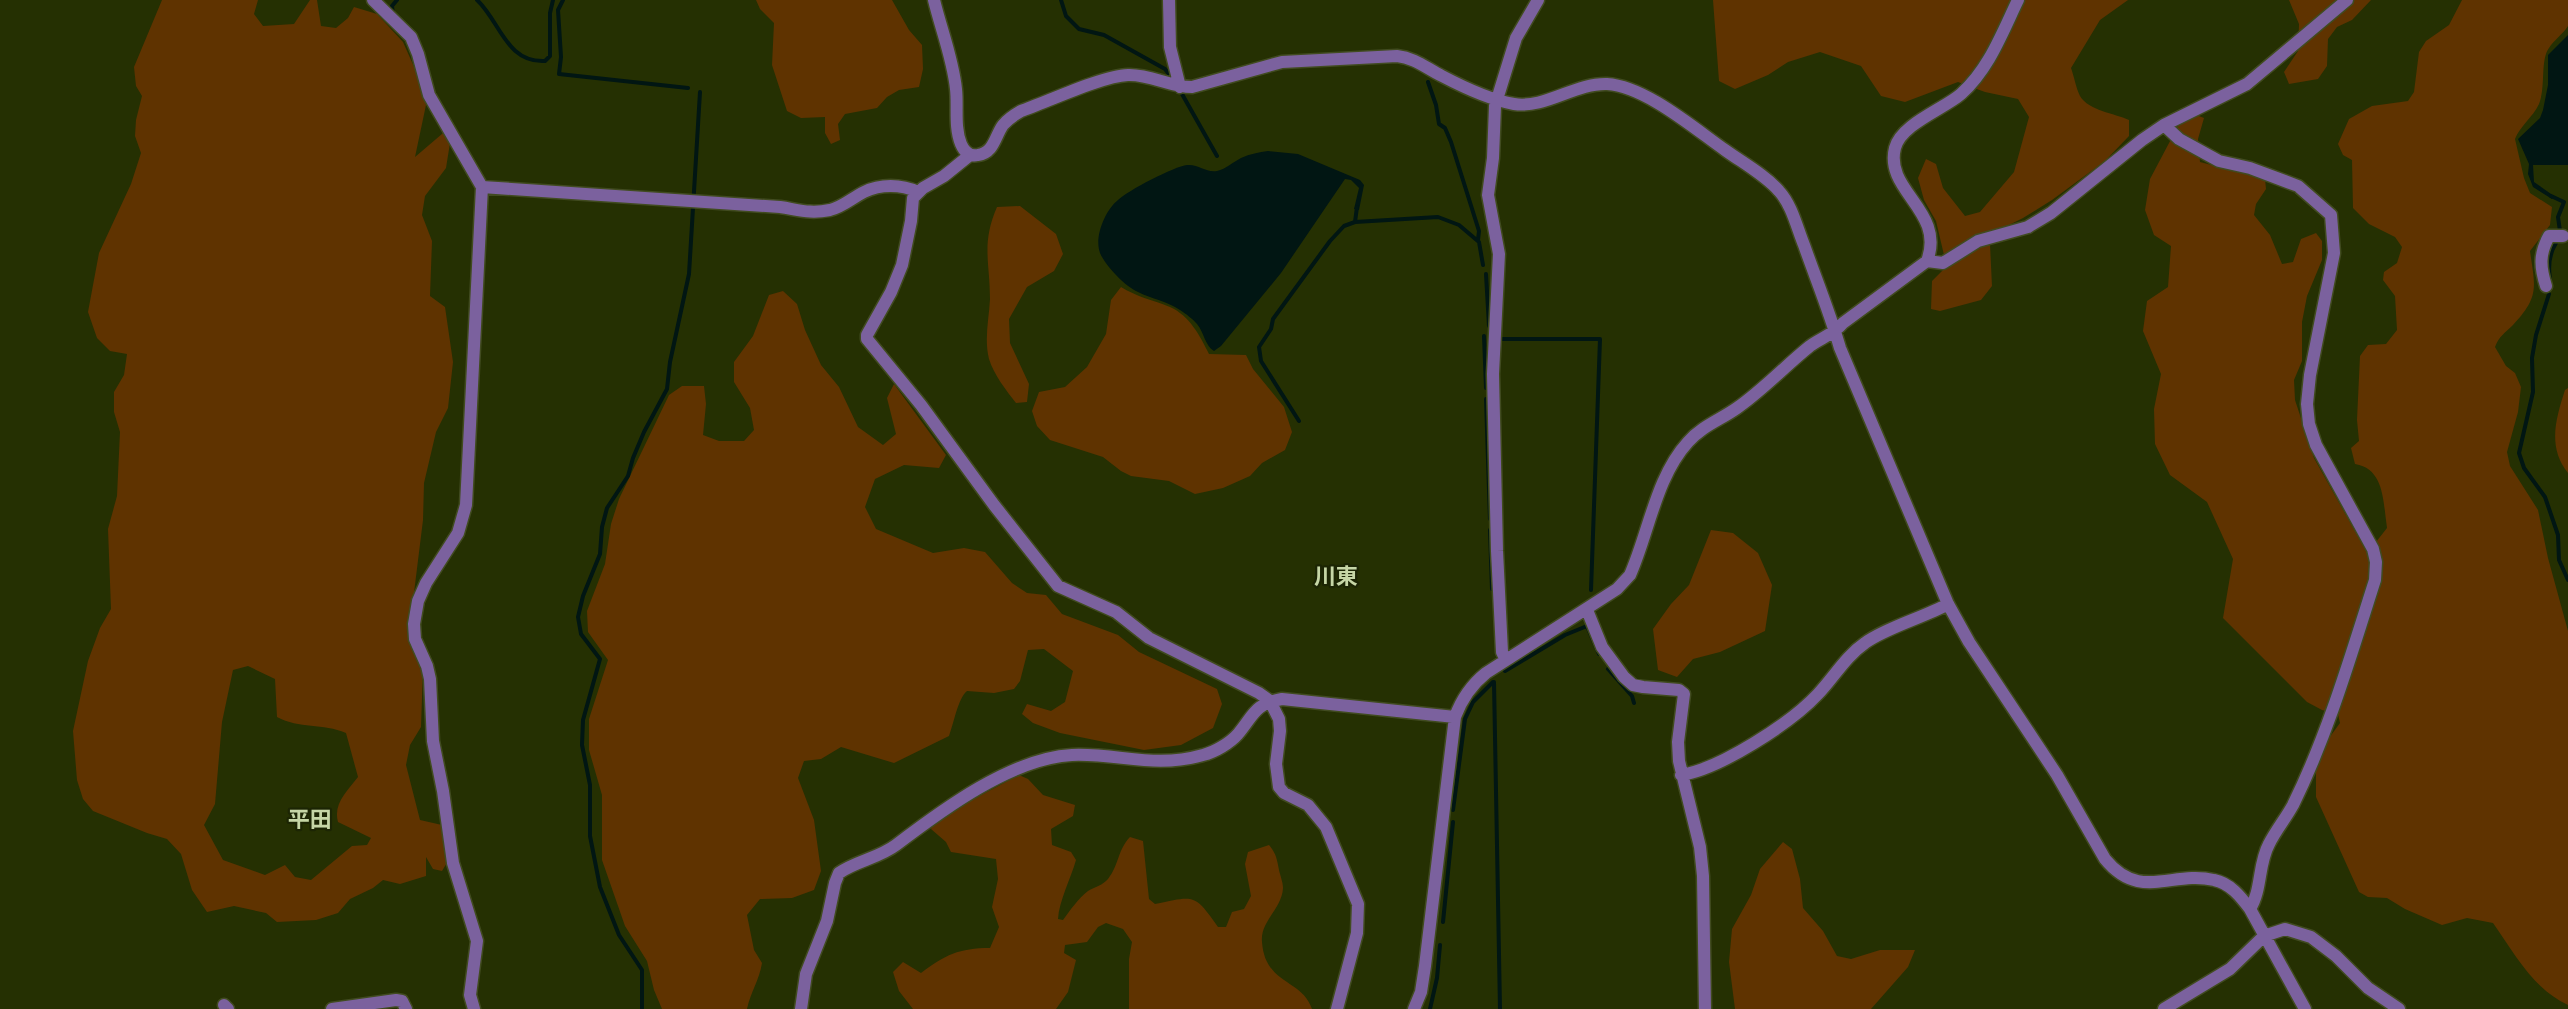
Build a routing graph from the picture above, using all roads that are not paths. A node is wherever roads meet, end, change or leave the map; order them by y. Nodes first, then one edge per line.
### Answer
1 (373, 0) edge
2 (934, 0) edge
3 (1169, 0) edge
4 (1538, 0) edge
5 (2018, 0) edge
6 (2347, 0) edge
7 (1180, 87) junction
8 (1497, 98) junction
9 (2164, 125) junction
10 (970, 155) junction
11 (482, 187) junction
12 (918, 192) junction
13 (2563, 236) dead end
14 (1927, 261) junction
15 (2546, 286) dead end
16 (1836, 332) junction
17 (1948, 604) junction
18 (1587, 610) junction
19 (1506, 660) junction
20 (1270, 701) junction
21 (1455, 717) junction
22 (1681, 775) junction
23 (2250, 909) junction
24 (2264, 936) junction
25 (332, 1009) edge
26 (406, 1009) edge
27 (474, 1009) edge
28 (801, 1009) edge
29 (1337, 1009) edge
30 (1414, 1009) edge
31 (1705, 1009) edge
32 (2164, 1009) edge
33 (2305, 1009) edge
34 (2399, 1009) edge

1 - 11 street
2 - 10 street
3 - 7 street
4 - 8 street
5 - 14 street
6 - 9 street
7 - 8 street
7 - 10 street
8 - 16 street
8 - 19 street
9 - 14 street
9 - 23 street
10 - 12 street
11 - 12 street
11 - 27 street
12 - 20 street
13 - 15 street
14 - 16 street
16 - 17 street
16 - 18 street
17 - 22 street
17 - 23 street
18 - 19 street
18 - 22 street
19 - 21 street
20 - 21 street
20 - 28 street
20 - 29 street
21 - 30 street
22 - 31 street
23 - 24 street
24 - 32 street
24 - 33 street
24 - 34 street
25 - 26 street

